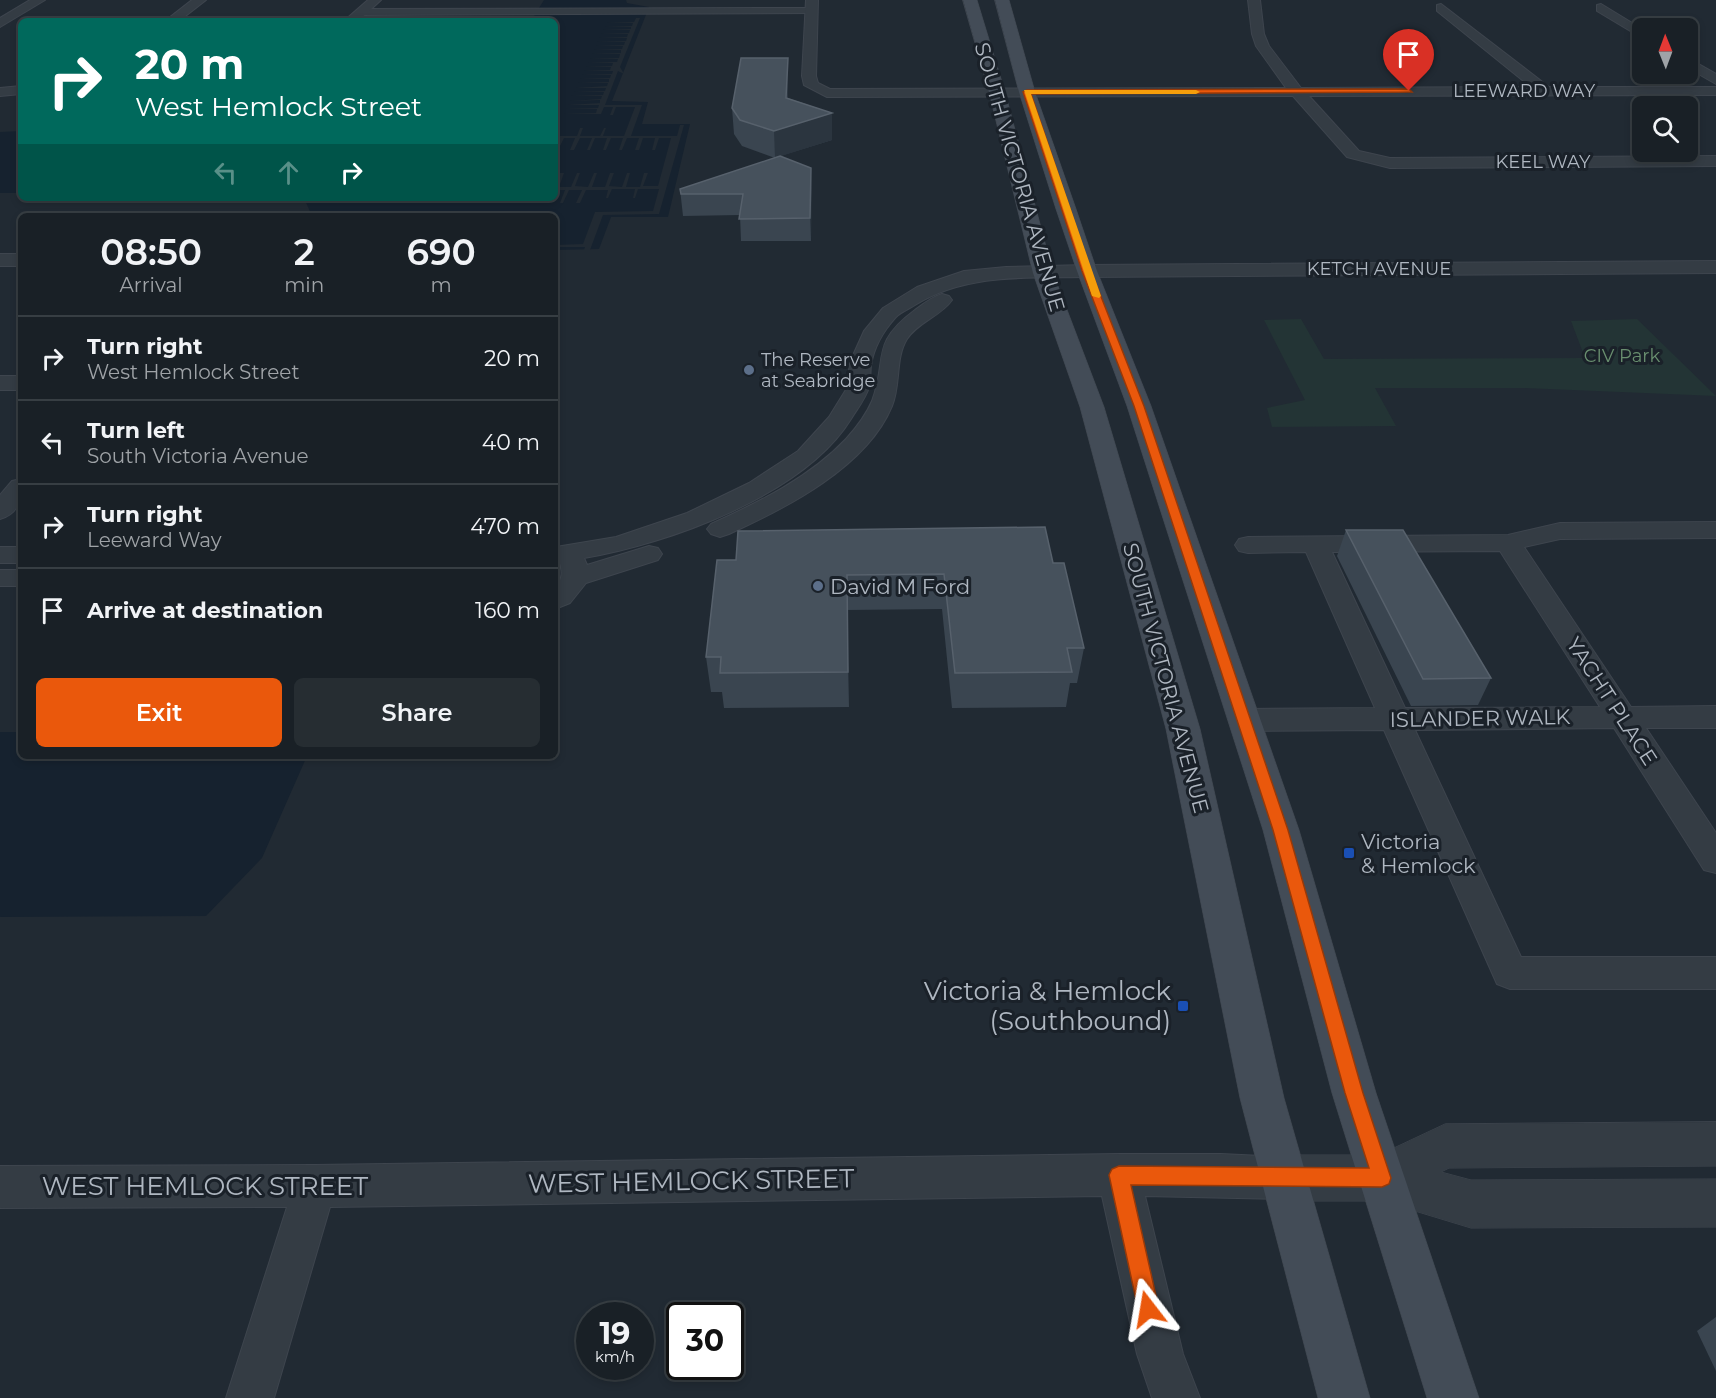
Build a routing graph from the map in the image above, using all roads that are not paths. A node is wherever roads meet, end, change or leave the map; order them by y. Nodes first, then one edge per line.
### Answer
1 (39, 0) edge
2 (200, 0) edge
3 (375, 0) edge
4 (970, 0) edge
5 (1002, 0) edge
6 (1254, 0) edge
7 (812, 6) edge
8 (1441, 8) dead end
9 (1601, 8) dead end
10 (360, 12) junction
11 (175, 18) edge
12 (353, 18) edge
13 (0, 23) edge
14 (1632, 28) edge
15 (1698, 68) edge
16 (1716, 80) edge
17 (18, 90) edge
18 (1296, 91) junction
19 (1545, 91) junction
20 (1716, 91) edge
21 (0, 92) edge
22 (997, 92) junction
23 (1027, 92) junction
24 (1716, 161) edge
25 (0, 260) edge
26 (18, 260) edge
27 (1716, 267) edge
28 (1087, 271) junction
29 (1043, 273) junction
30 (0, 383) edge
31 (18, 383) edge
32 (18, 490) edge
33 (0, 511) edge
34 (1716, 530) edge
35 (1508, 543) junction
36 (1248, 545) dead end
37 (1316, 545) junction
38 (560, 551) edge
39 (0, 555) edge
40 (18, 555) edge
41 (0, 578) edge
42 (18, 578) edge
43 (575, 578) junction
44 (558, 598) edge
45 (1622, 717) junction
46 (1716, 717) edge
47 (1395, 719) junction
48 (1244, 720) junction
49 (1716, 860) edge
50 (1716, 973) edge
51 (1716, 1144) edge
52 (1119, 1175) junction
53 (1283, 1178) junction
54 (1382, 1178) junction
55 (315, 1186) junction
56 (0, 1187) edge
57 (1716, 1203) edge
58 (250, 1398) edge
59 (1176, 1398) edge
60 (1344, 1398) edge
61 (1453, 1398) edge

1 - 13 street
2 - 11 street
3 - 10 street
4 - 22 main road, SOUTH VICTORIA AVENUE
5 - 23 main road, SOUTH VICTORIA AVENUE
6 - 18 street
7 - 10 street
7 - 22 street, LEEWARD WAY
8 - 19 street
9 - 14 street
10 - 12 street
15 - 16 street
17 - 21 street
18 - 19 street, LEEWARD WAY
18 - 23 street, LEEWARD WAY
18 - 24 street, KEEL WAY
19 - 20 street, LEEWARD WAY
22 - 23 street, LEEWARD WAY
22 - 29 main road, SOUTH VICTORIA AVENUE
23 - 28 main road, SOUTH VICTORIA AVENUE
25 - 26 street
27 - 28 street, KETCH AVENUE
28 - 29 street, KETCH AVENUE
28 - 48 main road, SOUTH VICTORIA AVENUE
29 - 38 street
29 - 43 street
29 - 53 main road, SOUTH VICTORIA AVENUE
30 - 31 street
32 - 33 street
34 - 35 street
35 - 37 street
35 - 45 street, YACHT PLACE
36 - 37 street
37 - 47 street
38 - 43 street
39 - 40 street
41 - 42 street
43 - 44 street
45 - 46 street, ISLANDER WALK
45 - 47 street, ISLANDER WALK
45 - 49 street, YACHT PLACE
47 - 48 street, ISLANDER WALK
47 - 50 street
48 - 54 main road, SOUTH VICTORIA AVENUE
51 - 54 street, WEST HEMLOCK STREET
52 - 53 street, WEST HEMLOCK STREET
52 - 55 street, WEST HEMLOCK STREET
52 - 59 street
53 - 54 street, WEST HEMLOCK STREET
53 - 60 main road, SOUTH VICTORIA AVENUE
54 - 57 street, WEST HEMLOCK STREET
54 - 61 main road, SOUTH VICTORIA AVENUE
55 - 56 street, WEST HEMLOCK STREET
55 - 58 street

